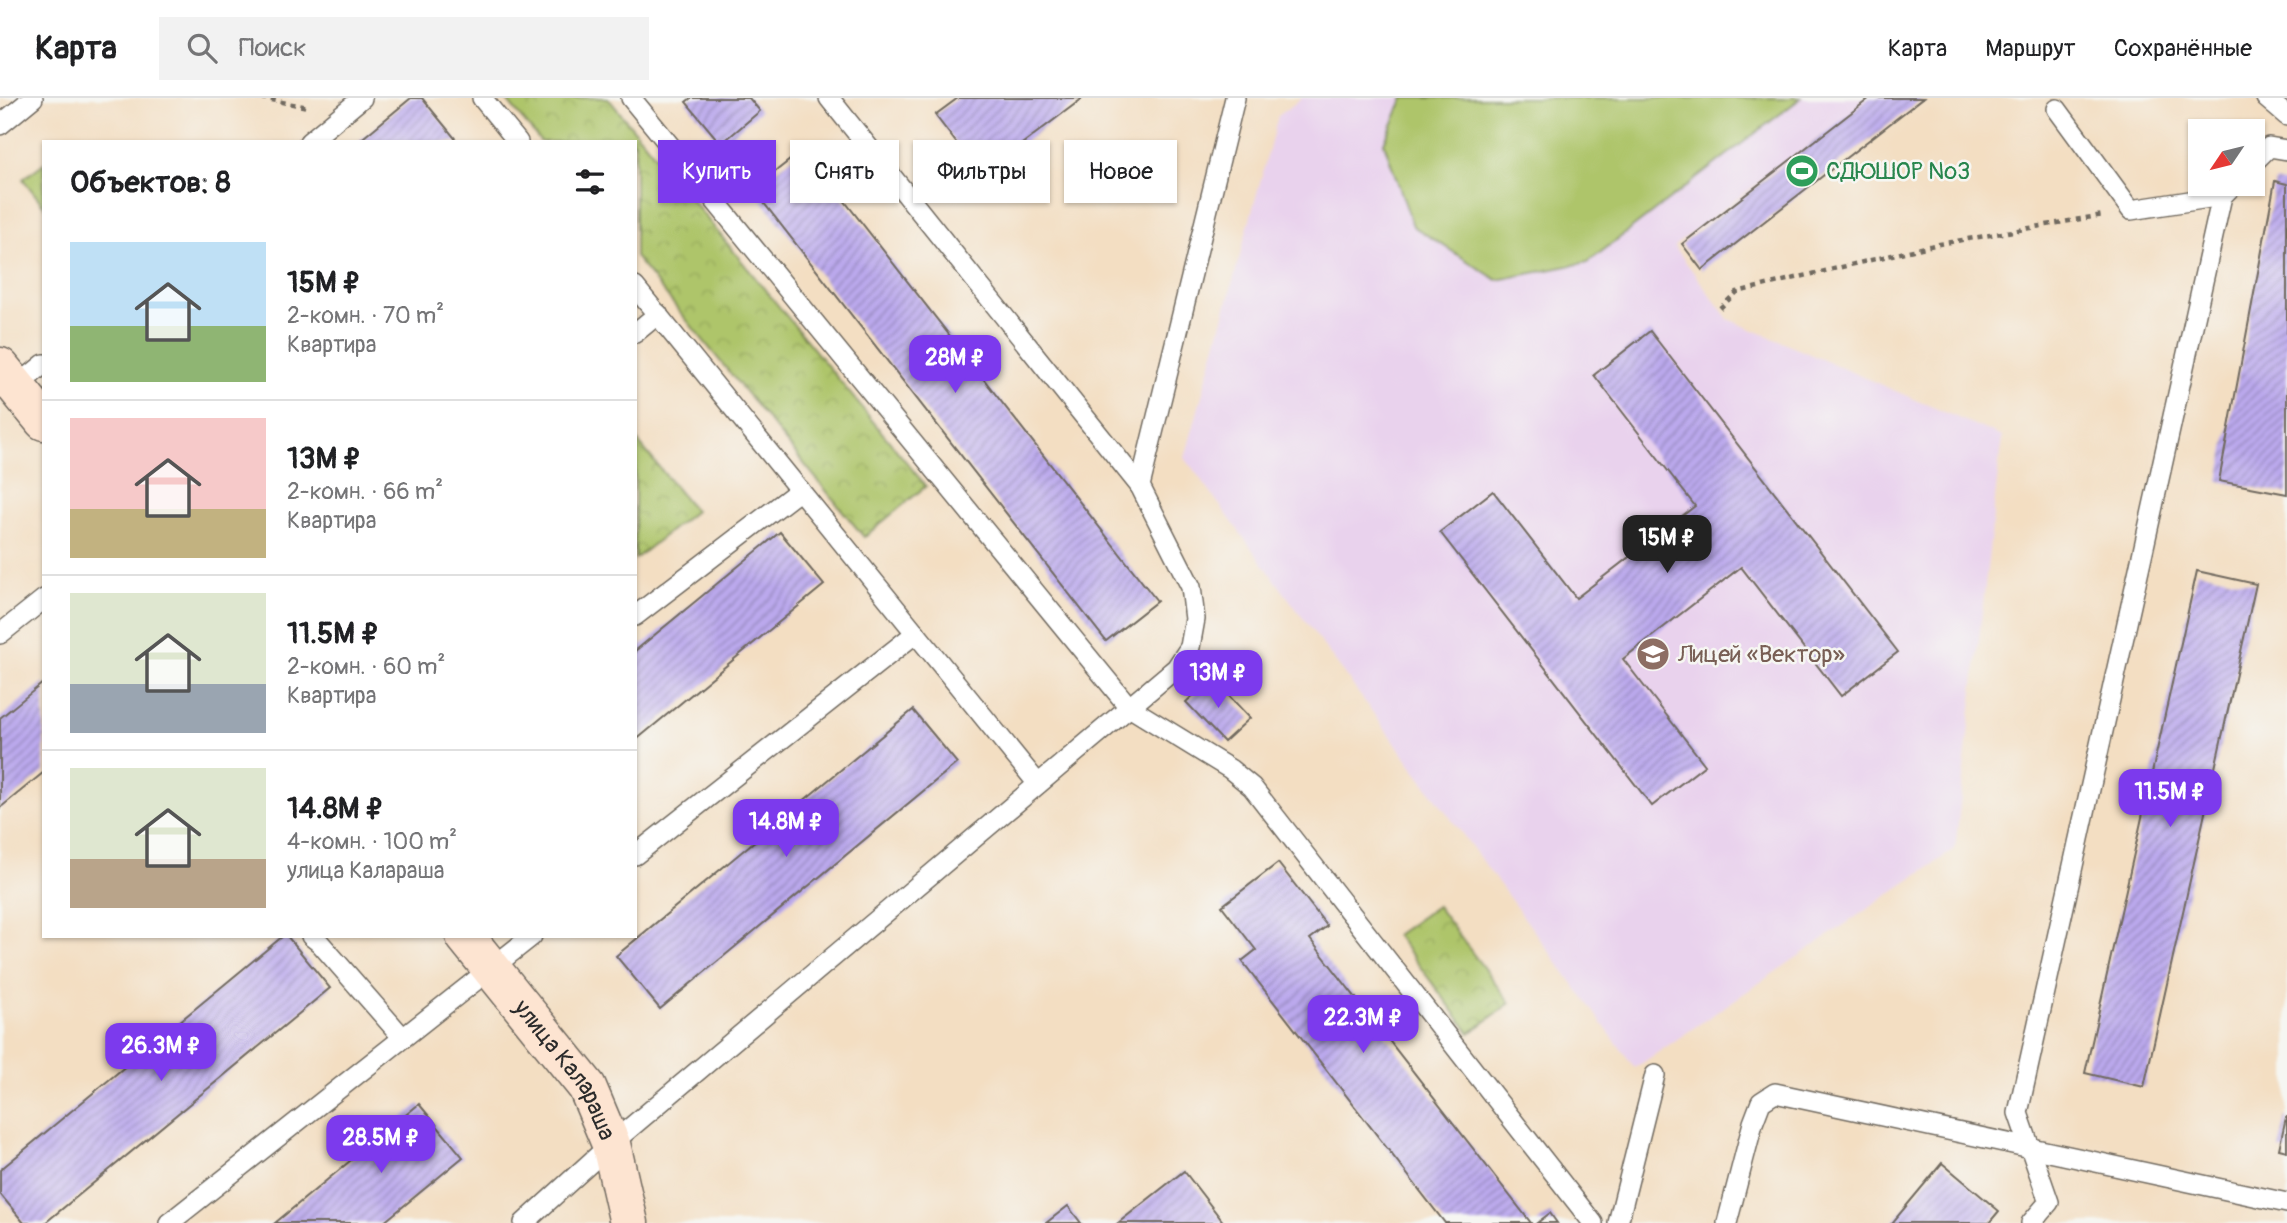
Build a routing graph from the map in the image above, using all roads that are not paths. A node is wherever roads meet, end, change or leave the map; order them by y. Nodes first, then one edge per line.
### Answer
1 (33, 98) edge
2 (362, 98) edge
3 (482, 98) edge
4 (631, 98) edge
5 (829, 98) edge
6 (1236, 98) edge
7 (2266, 98) edge
8 (2057, 109) dead end
9 (2287, 116) edge
10 (0, 125) edge
11 (311, 140) edge
12 (516, 140) edge
13 (2265, 150) edge
14 (2287, 150) edge
15 (2199, 196) edge
16 (2227, 196) edge
17 (637, 289) edge
18 (657, 314) junction
19 (637, 330) edge
20 (20, 373) edge
21 (42, 417) edge
22 (1140, 486) junction
23 (800, 490) junction
24 (42, 601) edge
25 (637, 615) edge
26 (916, 634) junction
27 (0, 635) edge
28 (1129, 707) junction
29 (1038, 784) junction
30 (637, 853) edge
31 (314, 938) edge
32 (467, 938) edge
33 (529, 938) edge
34 (491, 968) junction
35 (403, 1038) junction
36 (1655, 1075) dead end
37 (611, 1144) junction
38 (2030, 1147) junction
39 (2287, 1203) edge
40 (169, 1223) edge
41 (524, 1223) edge
42 (629, 1223) edge
43 (1593, 1223) edge
44 (1618, 1223) edge
45 (1727, 1223) edge
46 (2031, 1223) edge

1 - 10 lane
2 - 11 lane
3 - 12 lane
4 - 28 lane
5 - 22 lane
6 - 22 lane
7 - 9 lane
8 - 15 lane
13 - 14 lane
16 - 38 lane
17 - 18 lane
18 - 19 lane
18 - 23 lane
20 - 21 street
22 - 28 lane
23 - 25 lane
23 - 26 lane
24 - 27 lane
26 - 29 lane
26 - 30 lane
28 - 29 lane
28 - 43 lane
29 - 37 lane
31 - 35 lane
32 - 34 street, улица Калараша
33 - 34 lane
34 - 35 lane
34 - 37 street, улица Калараша
35 - 40 lane
36 - 44 lane
37 - 41 lane
37 - 42 street, улица Калараша
38 - 39 lane
38 - 45 lane
38 - 46 lane

